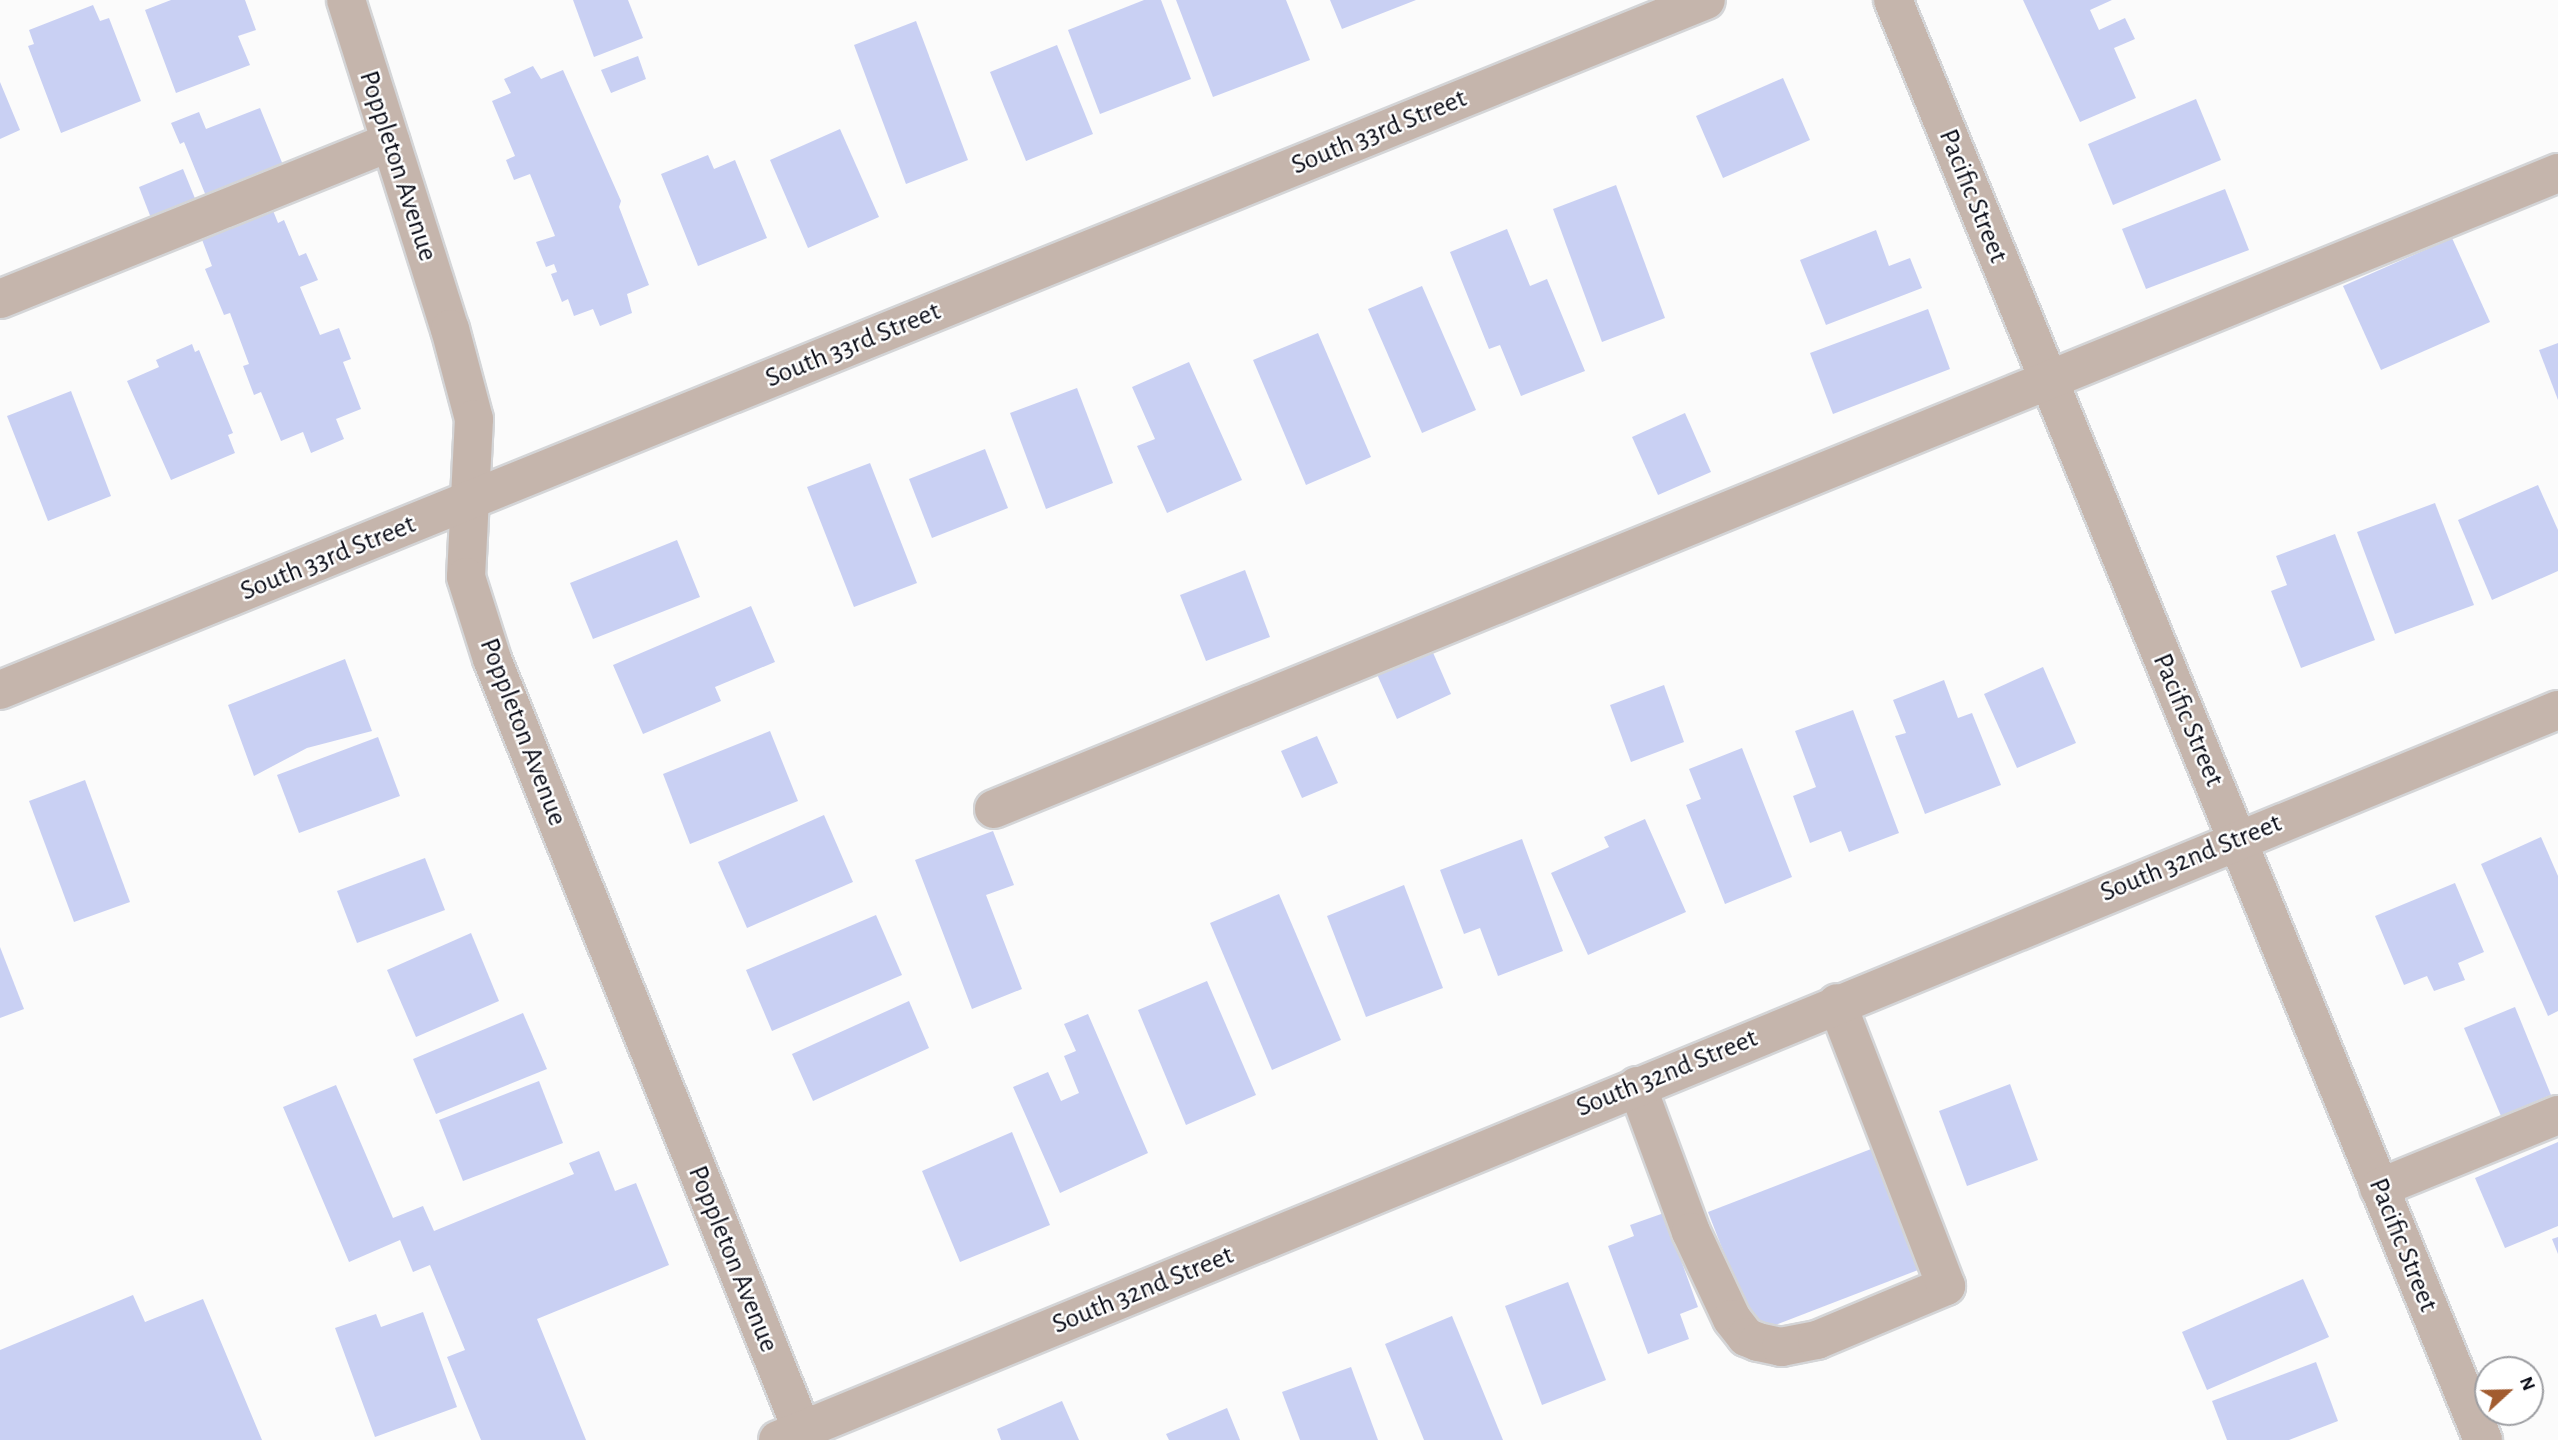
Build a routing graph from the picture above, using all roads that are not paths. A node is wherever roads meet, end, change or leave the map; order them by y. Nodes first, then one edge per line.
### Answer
1 (346, 0) edge
2 (1706, 0) edge
3 (1893, 0) edge
4 (391, 142) junction
5 (2558, 173) edge
6 (0, 299) edge
7 (2047, 378) junction
8 (470, 500) junction
9 (0, 690) edge
10 (2558, 710) edge
11 (994, 809) dead end
12 (2236, 839) junction
13 (1837, 1003) junction
14 (1637, 1086) junction
15 (2558, 1115) edge
16 (2379, 1188) junction
17 (795, 1437) edge
18 (2483, 1440) edge

1 - 4 street, Poppleton Avenue
2 - 8 street, South 33rd Street
3 - 7 street, Pacific Street
4 - 6 street
4 - 8 street, Poppleton Avenue
5 - 7 street
7 - 11 street
7 - 12 street, Pacific Street
8 - 9 street, South 33rd Street
8 - 17 street, Poppleton Avenue
10 - 12 street, South 32nd Street
12 - 13 street, South 32nd Street
12 - 16 street, Pacific Street
13 - 14 street, South 32nd Street
13 - 14 street
14 - 17 street, South 32nd Street
15 - 16 street
16 - 18 street, Pacific Street

